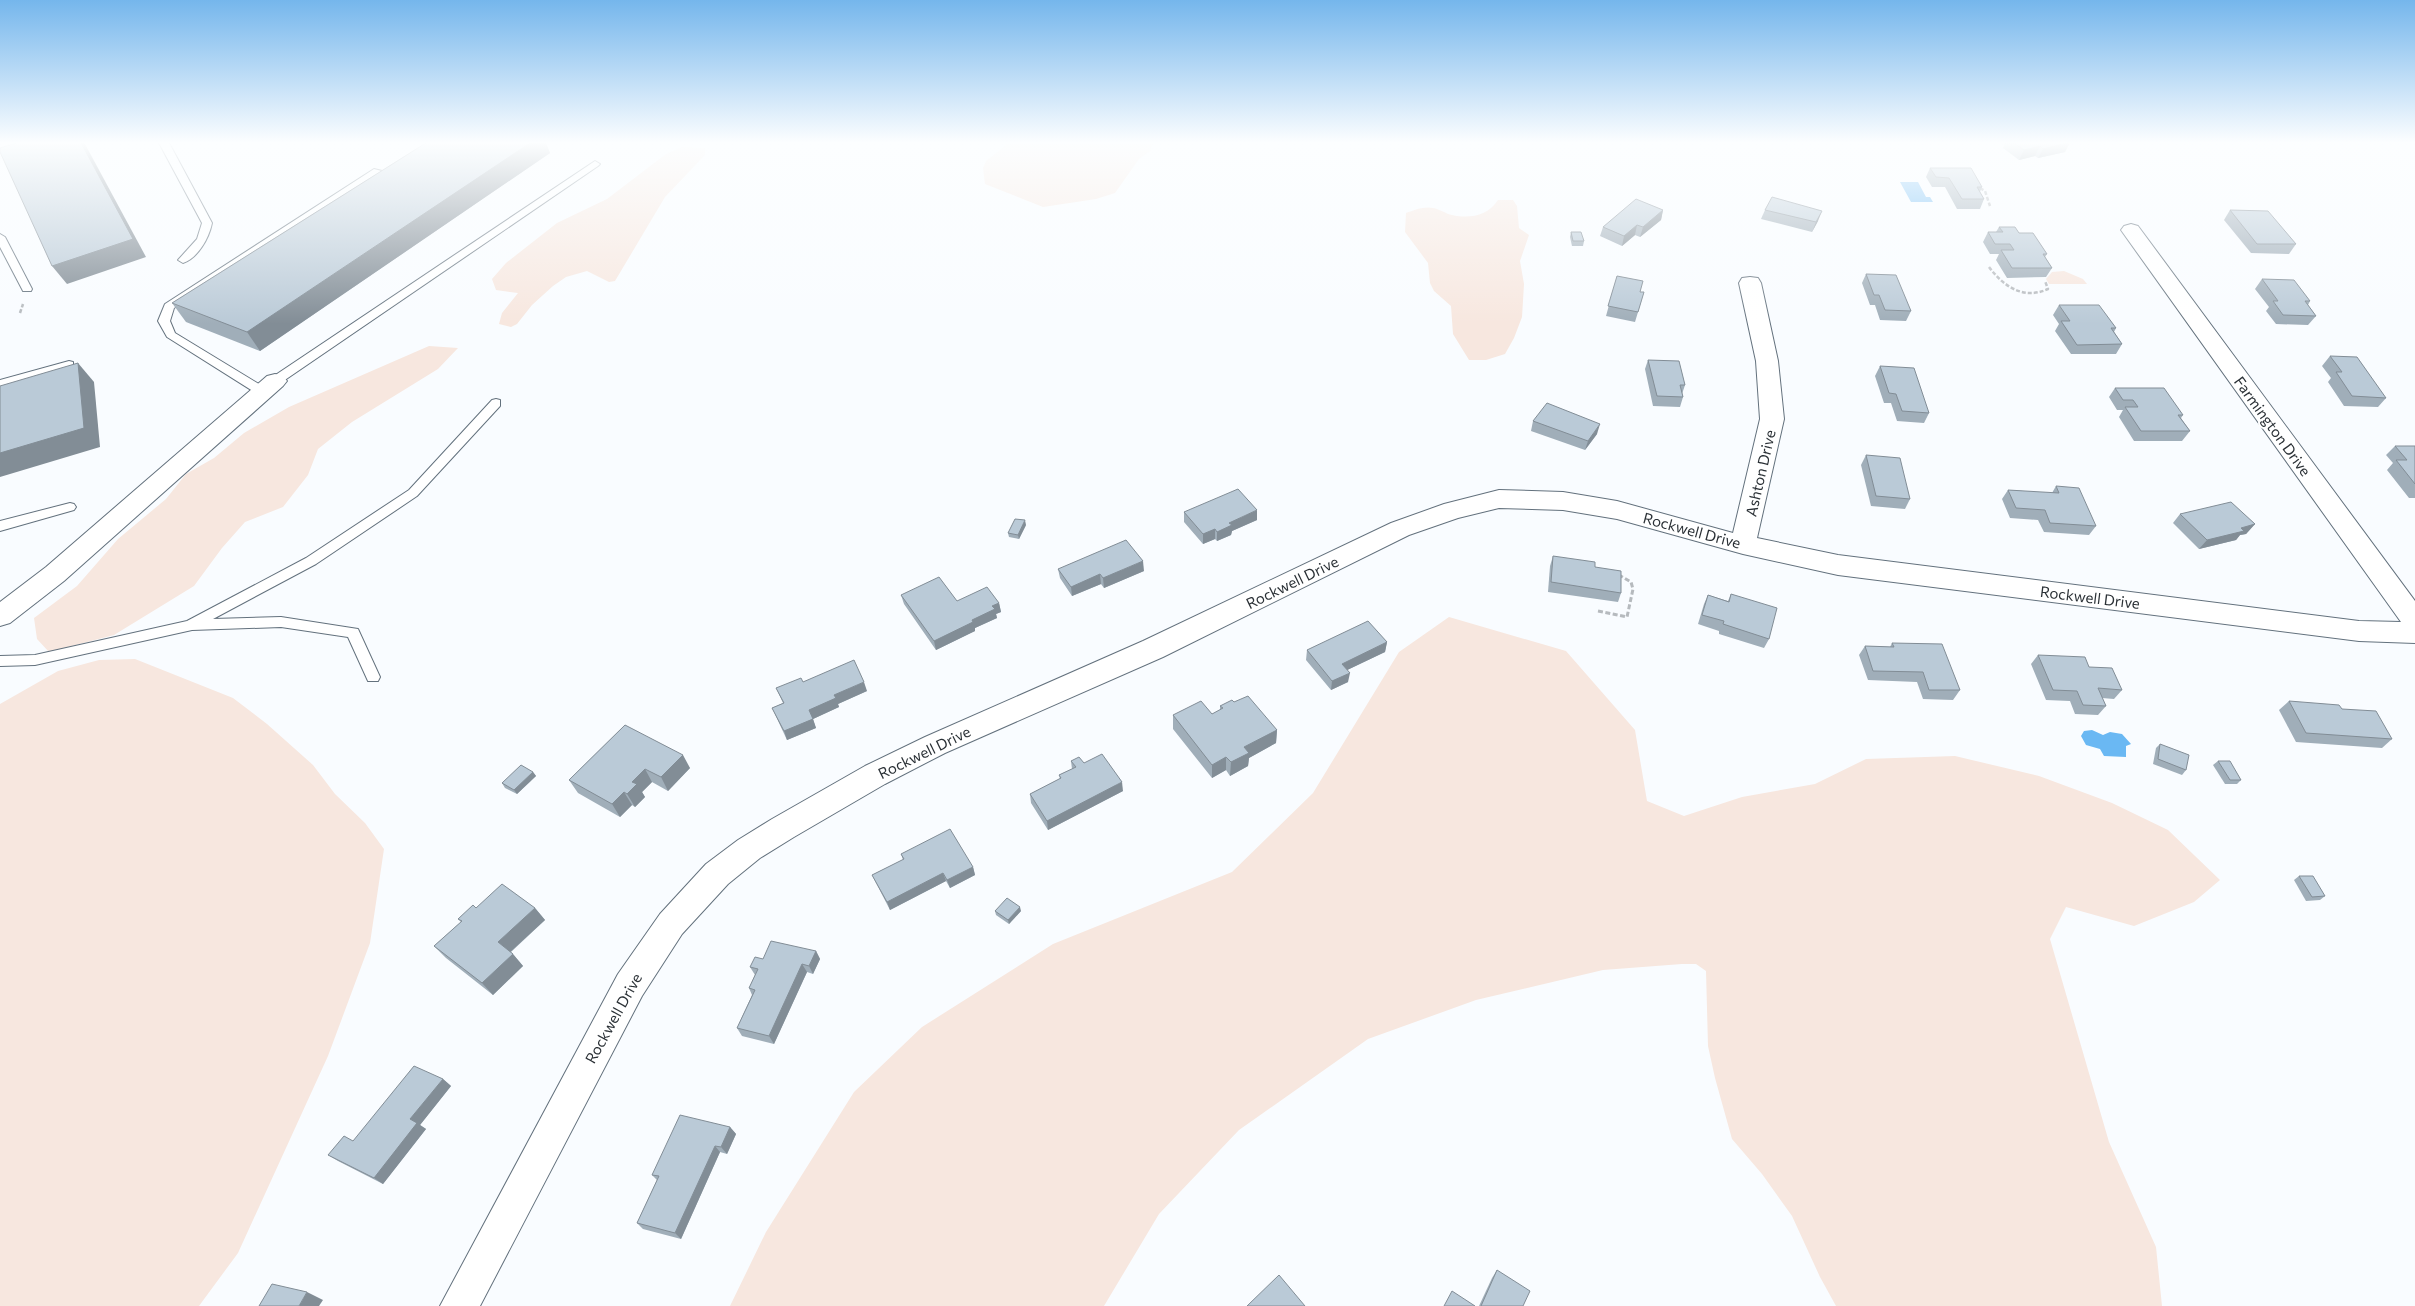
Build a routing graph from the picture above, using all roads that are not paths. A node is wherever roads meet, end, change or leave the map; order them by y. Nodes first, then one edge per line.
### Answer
1 (196, 202) edge
2 (330, 202) edge
3 (540, 202) edge
4 (2131, 230) dead end
5 (0, 236) edge
6 (183, 260) dead end
7 (1750, 283) dead end
8 (27, 289) dead end
9 (69, 365) edge
10 (0, 384) edge
11 (269, 387) junction
12 (496, 403) dead end
13 (70, 507) dead end
14 (0, 526) edge
15 (1743, 545) junction
16 (0, 616) edge
17 (2415, 621) edge
18 (190, 625) junction
19 (2415, 633) edge
20 (0, 661) edge
21 (373, 677) dead end
22 (459, 1306) edge

1 - 6 lane
2 - 11 lane
3 - 11 lane
4 - 17 street, Farmington Drive
5 - 8 lane
7 - 15 street, Ashton Drive
9 - 10 lane
11 - 16 street
12 - 18 lane
13 - 14 lane
15 - 19 street, Rockwell Drive
15 - 22 street, Rockwell Drive
18 - 20 lane
18 - 21 lane

